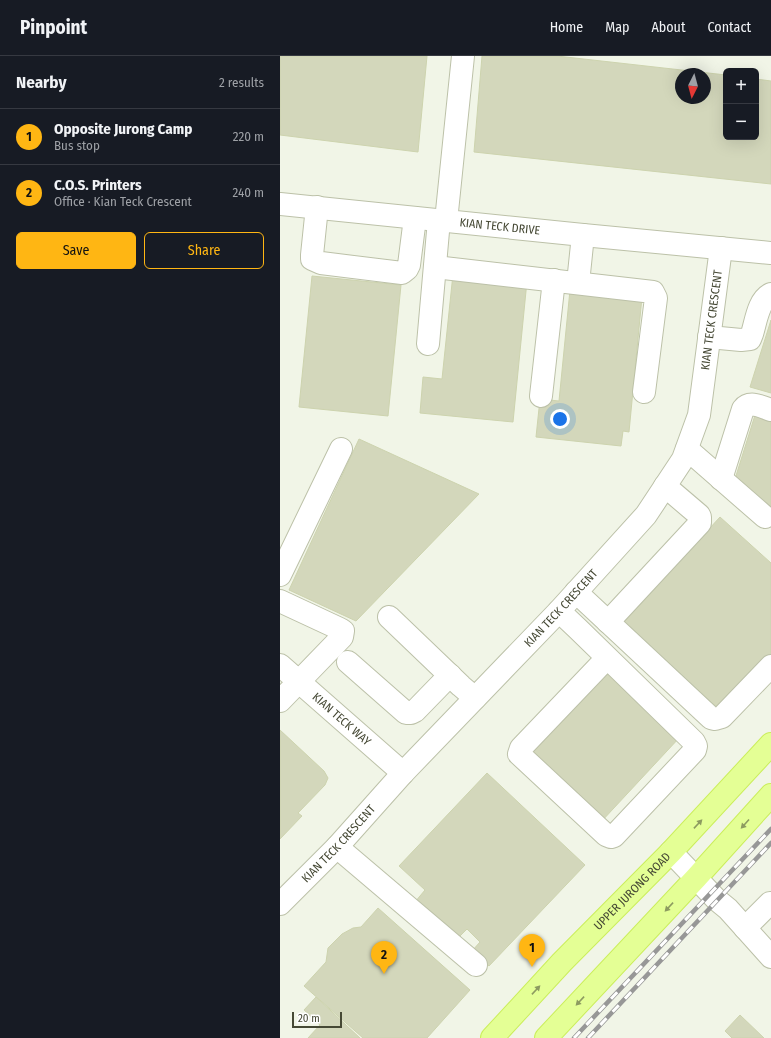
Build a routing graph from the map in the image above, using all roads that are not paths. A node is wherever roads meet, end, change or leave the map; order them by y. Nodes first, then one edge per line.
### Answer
1 (463, 56) edge
2 (280, 204) edge
3 (316, 207) junction
4 (415, 218) junction
5 (443, 221) junction
6 (583, 235) junction
7 (721, 248) junction
8 (771, 253) edge
9 (435, 268) junction
10 (554, 280) junction
11 (578, 283) junction
12 (771, 294) edge
13 (709, 337) junction
14 (428, 344) dead end
15 (644, 392) dead end
16 (541, 396) dead end
17 (771, 410) edge
18 (341, 449) dead end
19 (687, 450) junction
20 (720, 479) junction
21 (665, 486) junction
22 (765, 517) dead end
23 (280, 575) edge
24 (576, 592) junction
25 (280, 601) edge
26 (559, 611) junction
27 (389, 617) dead end
28 (608, 622) junction
29 (607, 658) junction
30 (348, 662) dead end
31 (280, 665) edge
32 (771, 666) edge
33 (450, 675) junction
34 (299, 681) junction
35 (475, 698) junction
36 (280, 701) edge
37 (771, 744) edge
38 (403, 774) junction
39 (771, 795) edge
40 (337, 847) junction
41 (671, 852) junction
42 (696, 878) junction
43 (280, 904) edge
44 (771, 905) edge
45 (761, 939) edge
46 (476, 965) dead end
47 (492, 1038) edge
48 (546, 1038) edge

1 - 5 street
2 - 3 street, KIAN TECK DRIVE
3 - 4 street, KIAN TECK DRIVE
3 - 4 street
4 - 5 street, KIAN TECK DRIVE
5 - 6 street, KIAN TECK DRIVE
5 - 9 street
6 - 7 street, KIAN TECK DRIVE
6 - 11 street
7 - 8 street, KIAN TECK DRIVE
7 - 13 street, KIAN TECK CRESCENT
9 - 10 street
9 - 14 street
10 - 11 street
10 - 16 street
11 - 15 street
12 - 13 street
13 - 19 street, KIAN TECK CRESCENT
17 - 20 street
18 - 23 street
19 - 20 street
19 - 21 street, KIAN TECK CRESCENT
20 - 22 street
21 - 24 street, KIAN TECK CRESCENT
21 - 28 street
24 - 26 street, KIAN TECK CRESCENT
24 - 28 street
25 - 34 street
26 - 29 street
26 - 35 street, KIAN TECK CRESCENT
27 - 33 street
28 - 32 street
29 - 29 street
30 - 33 street
31 - 34 street, KIAN TECK WAY
33 - 35 street
34 - 36 street
34 - 38 street, KIAN TECK WAY
35 - 38 street, KIAN TECK CRESCENT
41 -> 37 main road, UPPER JURONG ROAD
38 - 40 street, KIAN TECK CRESCENT
39 -> 42 main road
40 - 43 street, KIAN TECK CRESCENT
40 - 46 street
41 - 42 street
47 -> 41 main road, UPPER JURONG ROAD
42 - 45 street
42 -> 48 main road
44 - 45 street

